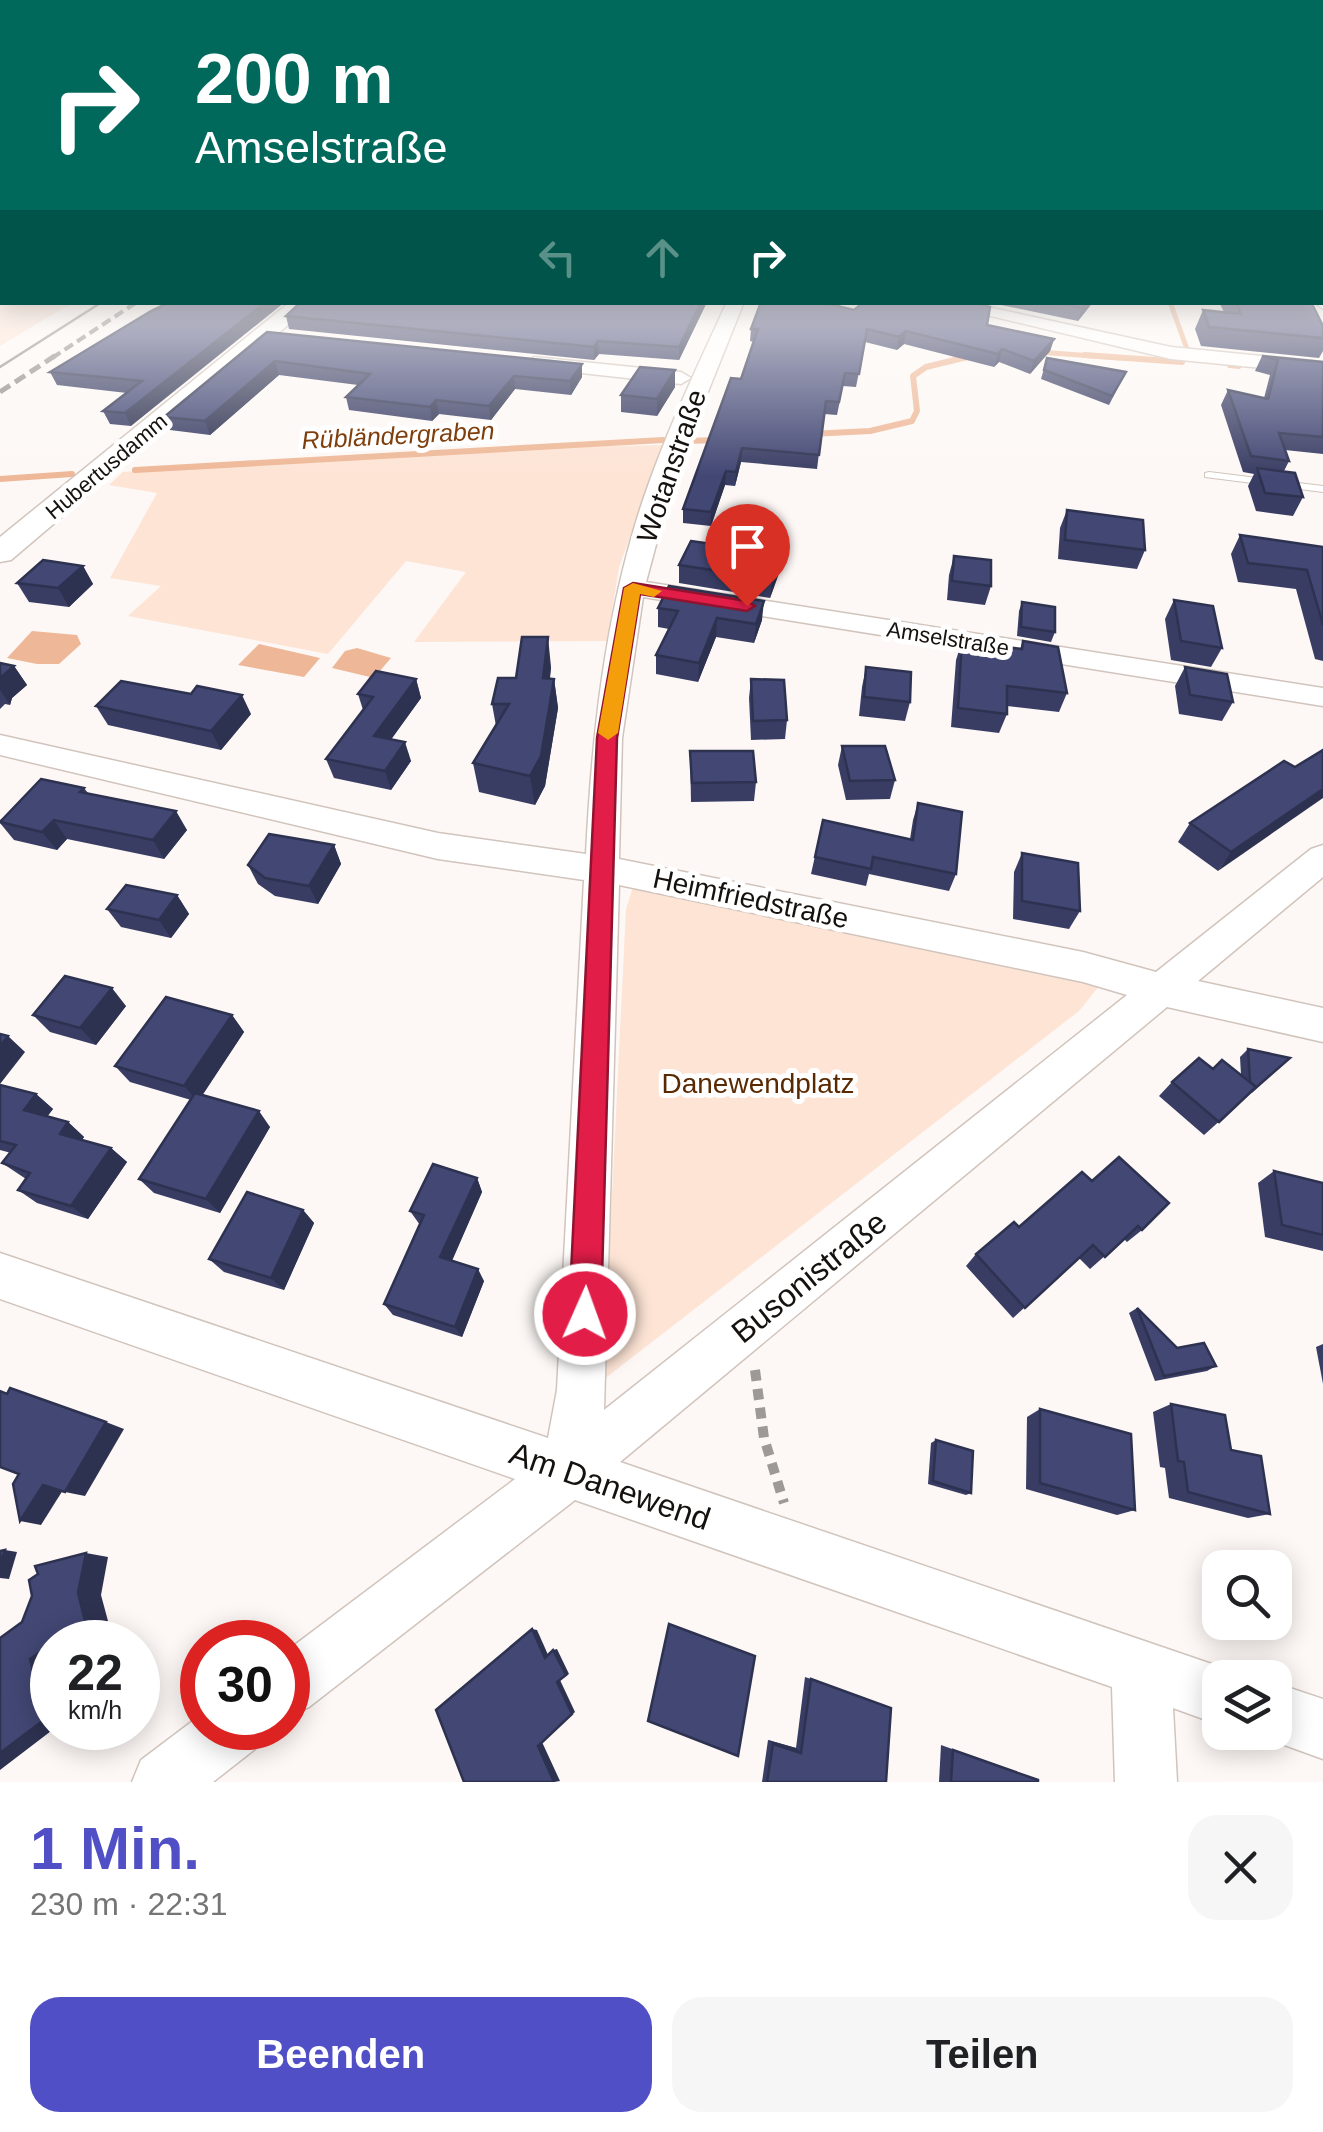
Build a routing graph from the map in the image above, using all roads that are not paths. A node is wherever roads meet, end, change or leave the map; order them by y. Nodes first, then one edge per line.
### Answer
1 (295, 309) edge
2 (733, 309) edge
3 (973, 309) edge
4 (264, 334) junction
5 (296, 338) edge
6 (518, 362) edge
7 (1323, 368) edge
8 (701, 380) junction
9 (1210, 475) dead end
10 (1323, 489) edge
11 (0, 554) edge
12 (633, 588) junction
13 (1323, 697) edge
14 (0, 745) edge
15 (1323, 858) edge
16 (599, 870) junction
17 (1164, 990) junction
18 (1323, 1025) edge
19 (0, 1276) edge
20 (569, 1471) junction
21 (1141, 1668) junction
22 (310, 1669) edge
23 (1202, 1689) edge
24 (1292, 1719) edge
25 (1323, 1729) edge
26 (205, 1750) edge
27 (163, 1782) edge
28 (1146, 1782) edge

1 - 4 street, Hubertusdamm
2 - 8 street, Wotanstraße
3 - 7 street
4 - 5 street
4 - 11 street, Hubertusdamm
6 - 8 street
8 - 12 street, Wotanstraße
9 - 10 lane
12 - 13 street, Amselstraße
12 - 16 street, Wotanstraße
14 - 16 street, Heimfriedstraße
15 - 17 street, Busonistraße
16 - 17 street, Heimfriedstraße
16 - 20 street, Wotanstraße
17 - 18 street, Heimfriedstraße
17 - 20 street, Busonistraße
19 - 20 street, Am Danewend
20 - 21 street, Am Danewend
20 - 22 street, Busonistraße
21 - 23 street, Am Danewend
21 - 28 street
24 - 25 street
26 - 27 street

